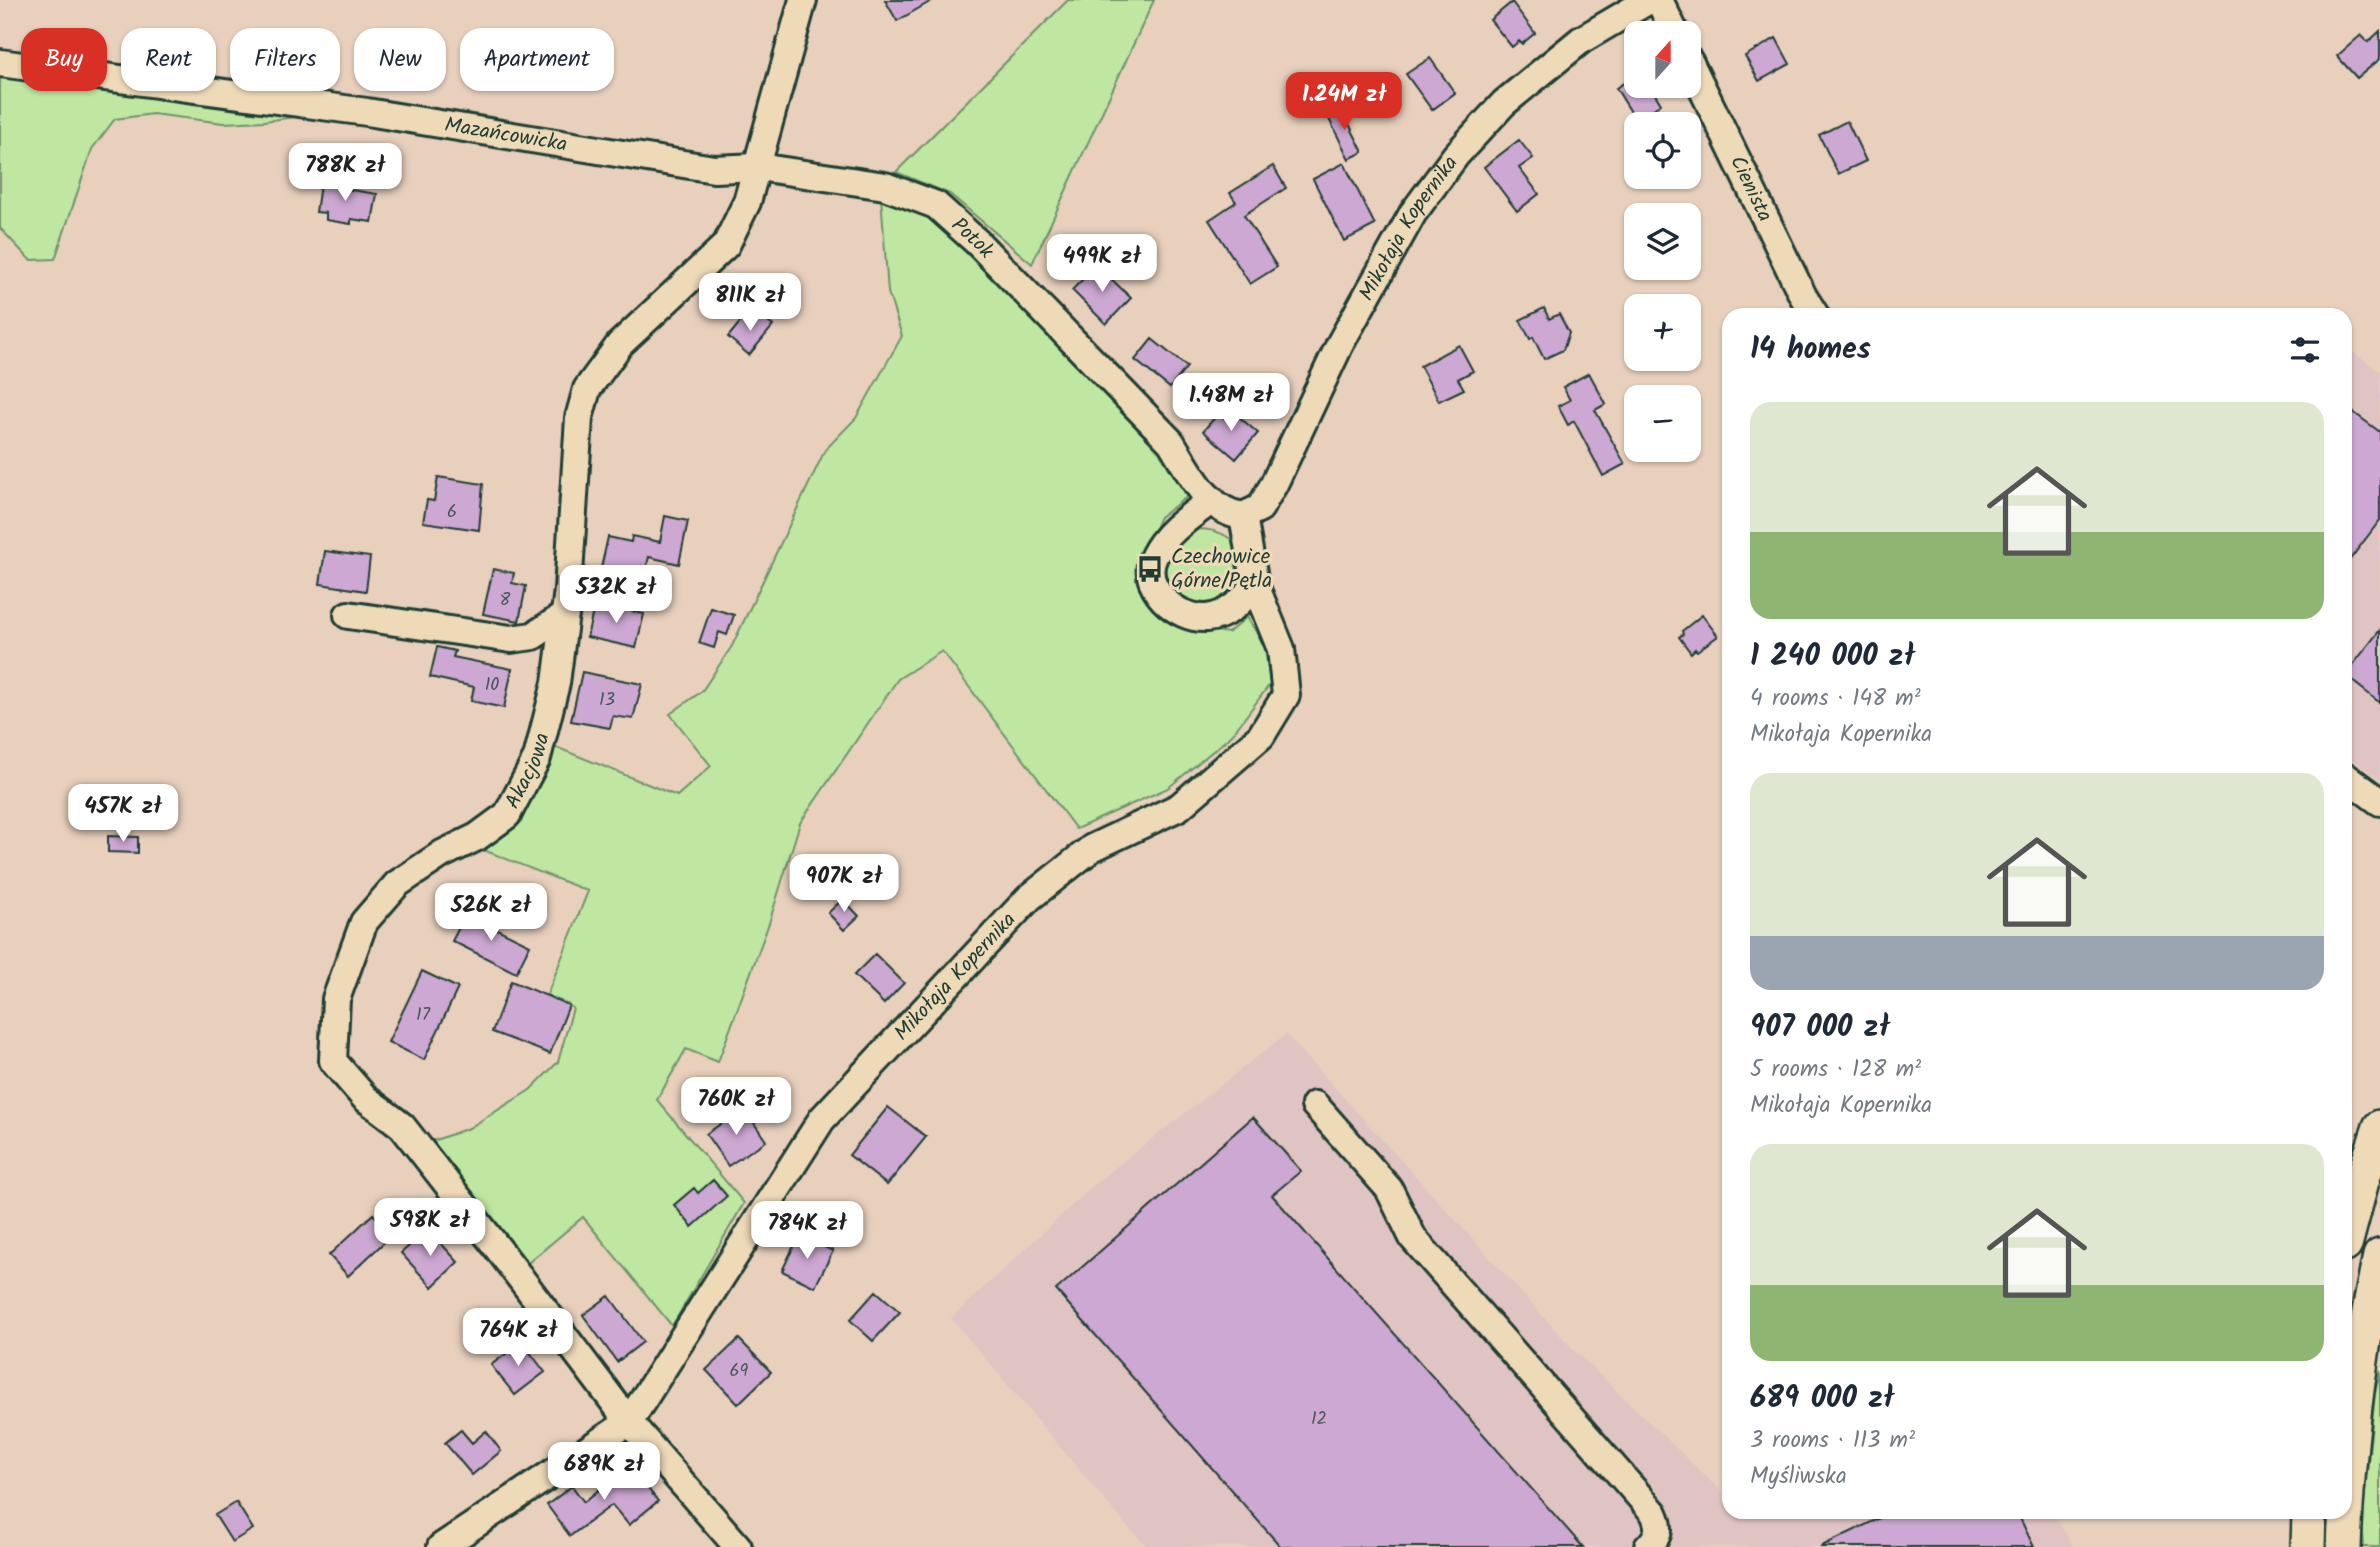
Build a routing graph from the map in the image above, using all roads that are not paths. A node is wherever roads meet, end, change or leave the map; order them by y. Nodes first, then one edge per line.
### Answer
1 (803, 0) edge
2 (1649, 0) edge
3 (1659, 0) edge
4 (1669, 21) edge
5 (0, 63) edge
6 (1701, 86) edge
7 (758, 167) junction
8 (1811, 308) edge
9 (1212, 500) junction
10 (1243, 516) junction
11 (1255, 585) junction
12 (348, 615) dead end
13 (565, 615) junction
14 (2352, 781) edge
15 (2380, 802) edge
16 (1315, 1105) dead end
17 (2380, 1127) edge
18 (2352, 1219) edge
19 (2380, 1256) edge
20 (629, 1422) junction
21 (2352, 1426) edge
22 (2309, 1519) edge
23 (2345, 1519) edge
24 (441, 1547) edge
25 (738, 1547) edge
26 (1647, 1547) edge
27 (2308, 1547) edge
28 (2344, 1547) edge

1 - 7 street
2 - 10 street, Mikołaja Kopernika
3 - 4 street
5 - 7 street, Mazańcowicka
6 - 8 street, Cienista
7 - 9 street, Potok
7 - 13 street, Akacjowa
9 - 10 street
9 - 11 street
10 - 11 street
11 - 20 street, Mikołaja Kopernika
12 - 13 street
13 - 20 street, Akacjowa
14 - 15 street
16 - 26 street
17 - 18 main road
19 - 21 main road
20 - 24 street
20 - 25 street, Akacjowa
22 - 27 main road
23 - 28 main road

